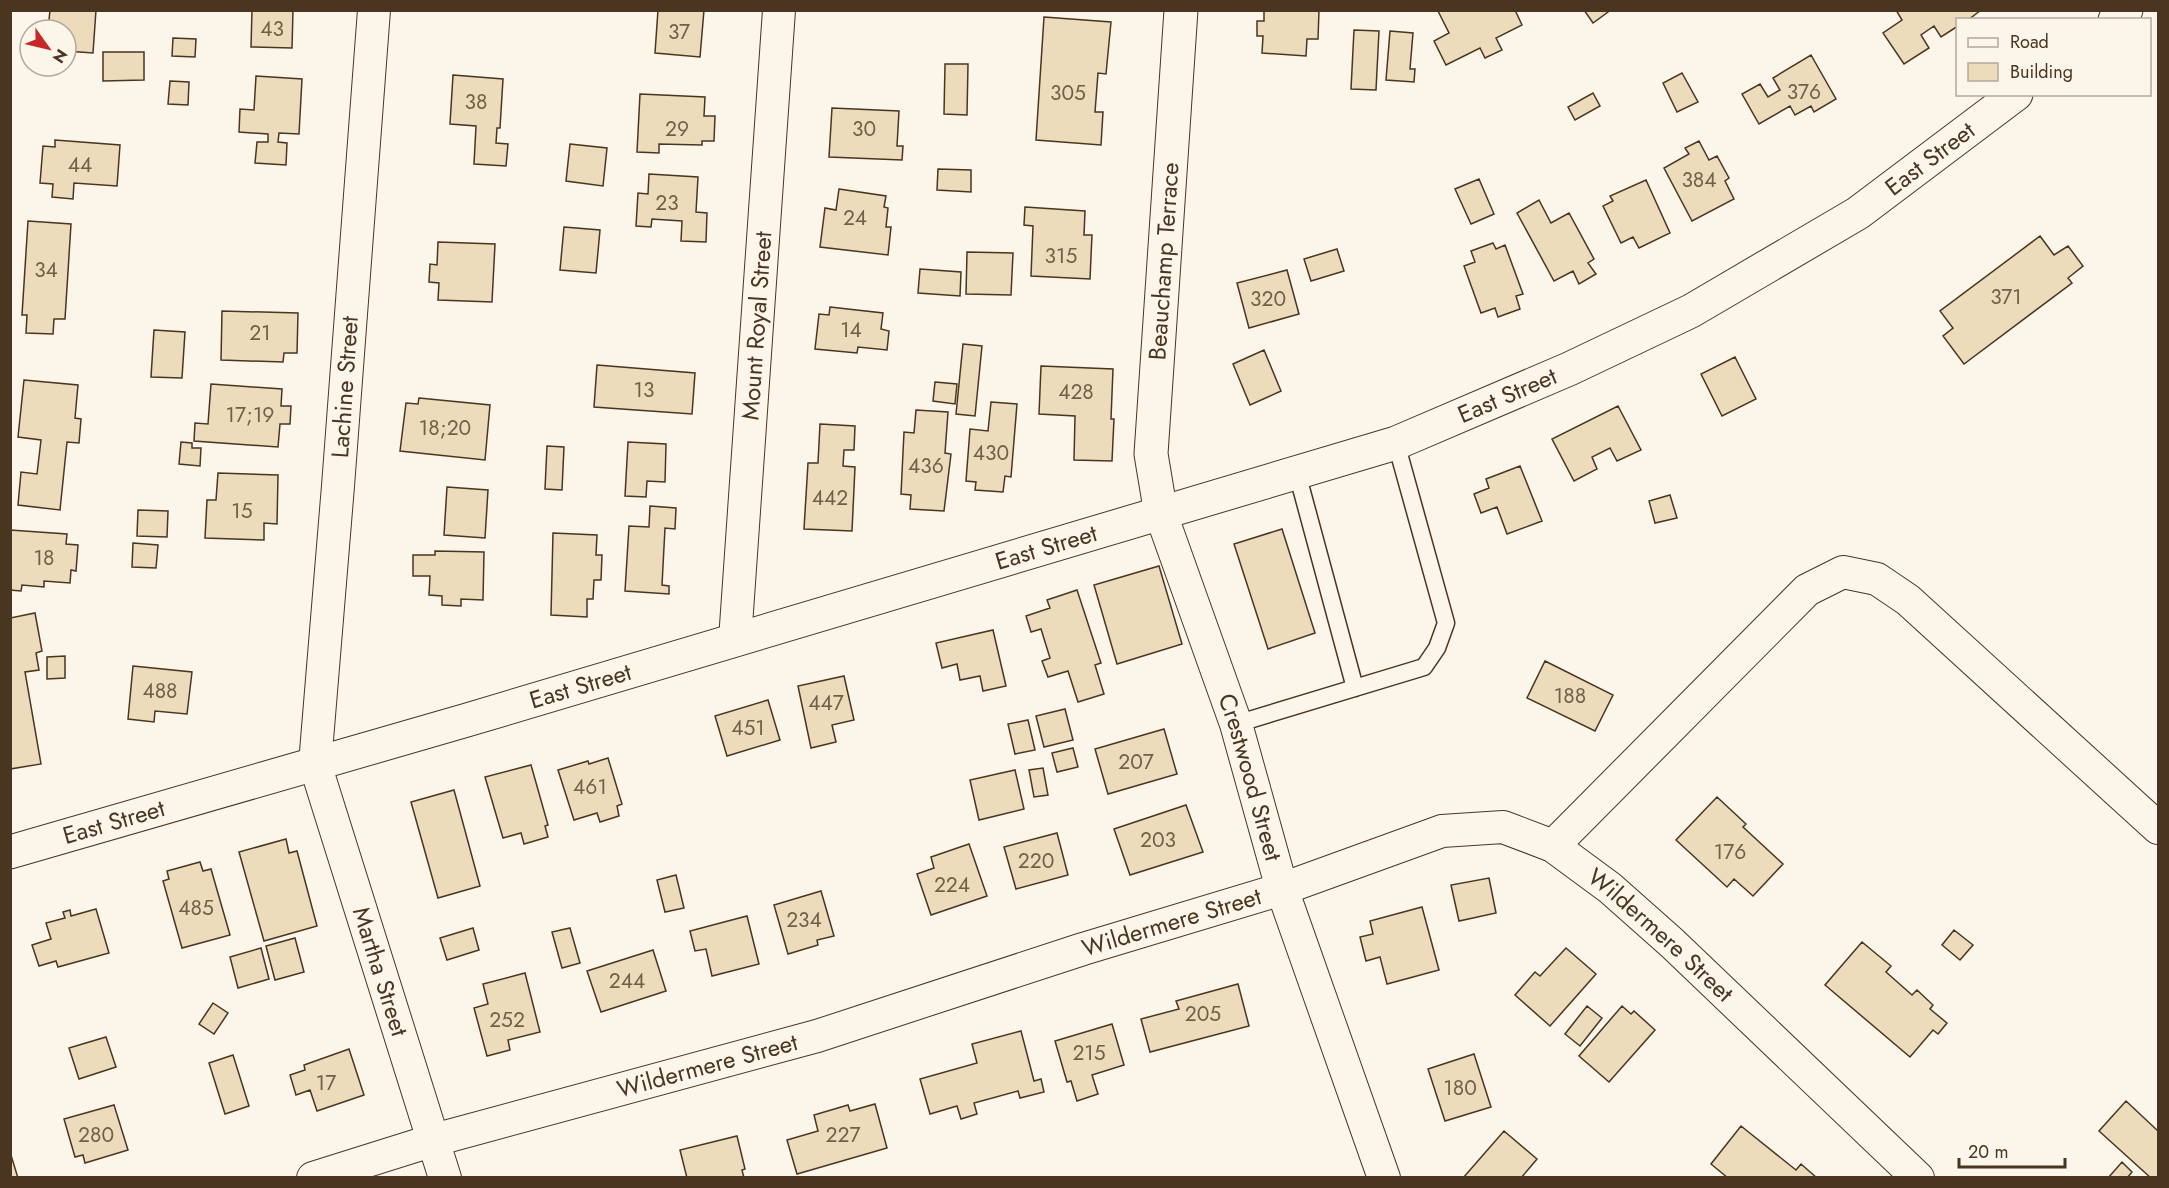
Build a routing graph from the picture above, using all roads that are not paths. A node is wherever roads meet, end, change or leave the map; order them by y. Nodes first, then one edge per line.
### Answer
1 (374, 10) edge
2 (779, 10) edge
3 (1181, 10) edge
4 (2013, 96) edge
5 (1396, 443) junction
6 (1297, 473) junction
7 (1161, 514) junction
8 (735, 640) junction
9 (1355, 688) junction
10 (1236, 724) junction
11 (315, 764) junction
12 (2158, 828) edge
13 (1553, 846) junction
14 (10, 852) edge
15 (1282, 889) junction
16 (434, 1140) junction
17 (313, 1178) edge
18 (445, 1178) edge
19 (1384, 1178) edge
20 (1918, 1178) edge

1 - 11 street, Lachine Street
2 - 8 street, Mount Royal Street
3 - 7 main road, Beauchamp Terrace
4 - 5 main road, East Street
5 - 6 main road, East Street
5 - 9 lane
6 - 7 main road, East Street
6 - 9 lane
7 - 8 main road, East Street
7 - 10 street, Crestwood Street
8 - 11 main road, East Street
9 - 10 lane
10 - 15 street, Crestwood Street
11 - 14 main road, East Street
11 - 16 street, Martha Street
12 - 13 street
13 - 15 street, Wildermere Street
13 - 20 street, Wildermere Street
15 - 16 street, Wildermere Street
15 - 19 street, Crestwood Street
16 - 17 street, Wildermere Street
16 - 18 street, Martha Street

